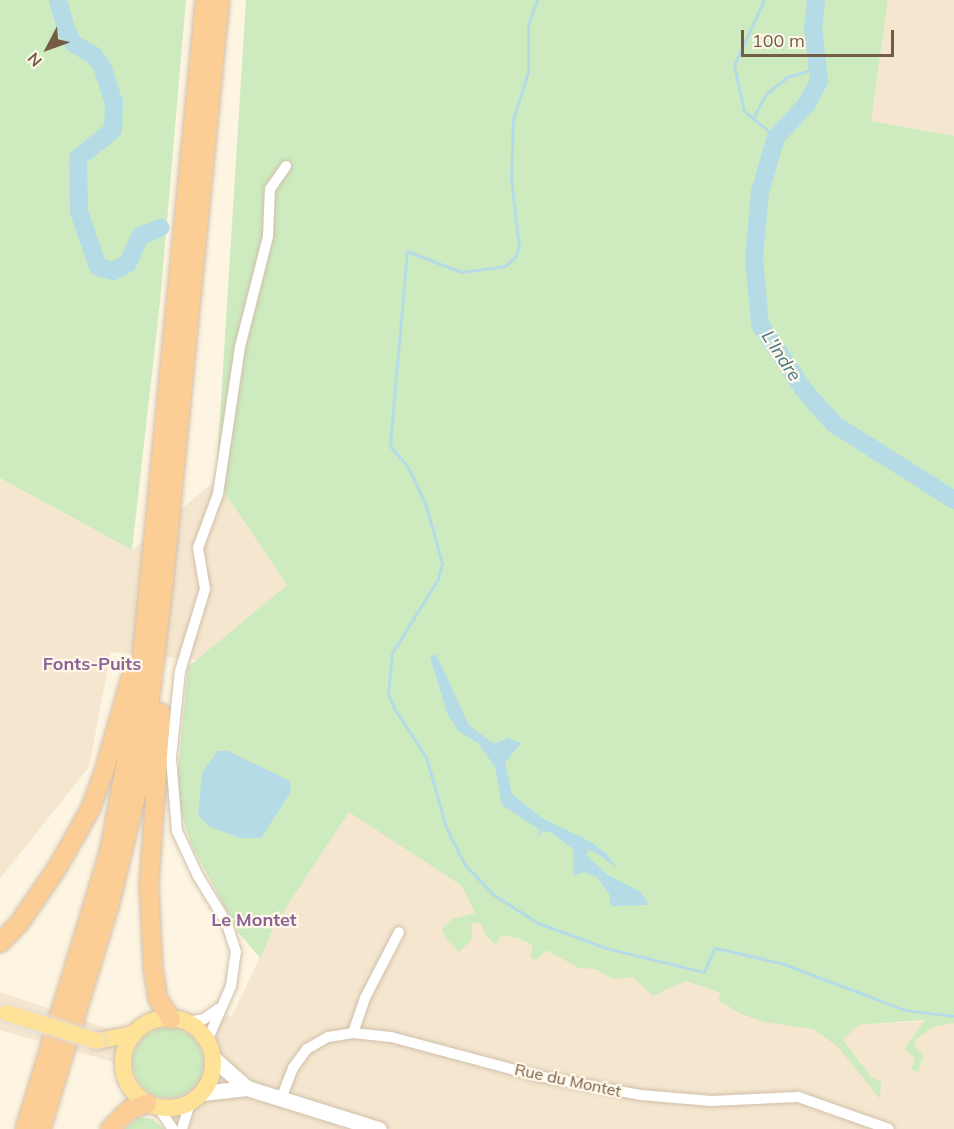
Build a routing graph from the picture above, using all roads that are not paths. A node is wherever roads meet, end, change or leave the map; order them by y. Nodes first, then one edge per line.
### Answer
1 (206, 0) edge
2 (220, 0) edge
3 (286, 166) dead end
4 (150, 569) junction
5 (160, 617) junction
6 (399, 932) dead end
7 (0, 943) edge
8 (222, 1004) junction
9 (2, 1011) edge
10 (179, 1020) junction
11 (353, 1033) junction
12 (135, 1034) junction
13 (97, 1041) junction
14 (207, 1041) junction
15 (213, 1058) junction
16 (124, 1066) junction
17 (252, 1090) junction
18 (196, 1098) junction
19 (281, 1099) junction
20 (153, 1105) junction
21 (360, 1126) edge
22 (25, 1129) edge
23 (41, 1129) edge
24 (110, 1129) edge
25 (173, 1129) edge
26 (182, 1129) edge
27 (380, 1129) edge
28 (890, 1129) edge

1 - 4 highway
2 - 5 highway
3 - 8 street
4 - 7 highway
4 - 22 highway
5 - 10 highway
5 - 23 highway
6 - 11 street
8 - 10 street
8 - 14 street
9 - 13 main road, bridge
10 - 12 main road
10 - 14 main road
11 - 19 street, Rue du Montet
11 - 28 street, Rue du Montet
12 - 13 main road
12 - 16 main road
13 - 16 main road
14 - 15 main road
15 - 17 main road
15 - 18 main road
16 - 20 main road
17 - 18 main road
17 - 19 main road
18 - 20 main road
18 - 26 street
19 - 21 main road
20 - 24 highway
20 - 25 street
21 - 27 main road

